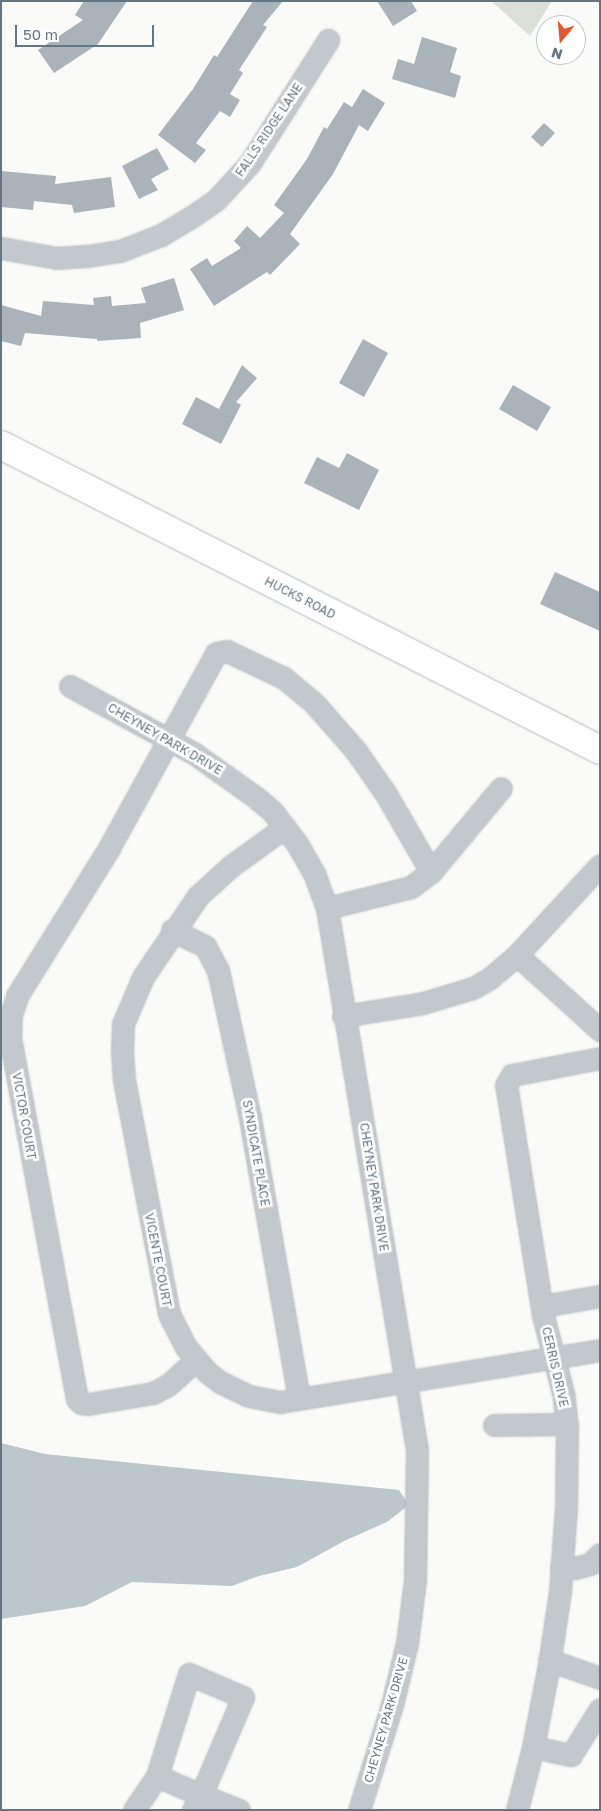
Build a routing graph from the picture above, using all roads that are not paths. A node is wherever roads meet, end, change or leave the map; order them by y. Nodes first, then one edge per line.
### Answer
1 (328, 40) dead end
2 (1, 248) edge
3 (1, 445) edge
4 (70, 686) dead end
5 (169, 740) junction
6 (600, 750) edge
7 (500, 788) dead end
8 (285, 827) junction
9 (600, 865) edge
10 (431, 872) junction
11 (326, 908) junction
12 (172, 930) junction
13 (517, 955) junction
14 (343, 1016) junction
15 (600, 1030) edge
16 (600, 1058) edge
17 (600, 1296) edge
18 (542, 1306) junction
19 (600, 1350) edge
20 (554, 1358) junction
21 (196, 1360) junction
22 (406, 1381) junction
23 (299, 1399) junction
24 (567, 1424) junction
25 (494, 1425) dead end
26 (600, 1554) edge
27 (561, 1566) junction
28 (549, 1660) junction
29 (600, 1678) edge
30 (600, 1709) edge
31 (533, 1747) junction
32 (157, 1776) junction
33 (197, 1802) edge
34 (134, 1810) edge
35 (239, 1810) edge
36 (359, 1810) edge
37 (517, 1810) edge

1 - 2 street, FALLS RIDGE LANE
3 - 6 main road, HUCKS ROAD
4 - 5 street, CHEYNEY PARK DRIVE
5 - 8 street, CHEYNEY PARK DRIVE
5 - 10 street
5 - 21 street, VICTOR COURT
7 - 10 street
8 - 11 street, CHEYNEY PARK DRIVE
8 - 12 street, VICENTE COURT
9 - 13 street
10 - 11 street
11 - 14 street, CHEYNEY PARK DRIVE
12 - 21 street, VICENTE COURT
12 - 23 street, SYNDICATE PLACE
13 - 14 street
13 - 15 street
14 - 22 street, CHEYNEY PARK DRIVE
16 - 18 street, CERRIS DRIVE
17 - 18 street
18 - 20 street, CERRIS DRIVE
19 - 20 street, VICENTE COURT
20 - 22 street, VICENTE COURT
20 - 24 street, CERRIS DRIVE
21 - 23 street, VICENTE COURT
22 - 23 street, VICENTE COURT
22 - 36 street, CHEYNEY PARK DRIVE
24 - 25 street
24 - 27 street, CERRIS DRIVE
26 - 27 street
27 - 28 street, CERRIS DRIVE
28 - 29 street
28 - 31 street, CERRIS DRIVE
30 - 31 street
31 - 37 street, CERRIS DRIVE
32 - 33 street
32 - 33 street
32 - 34 street
33 - 35 street

